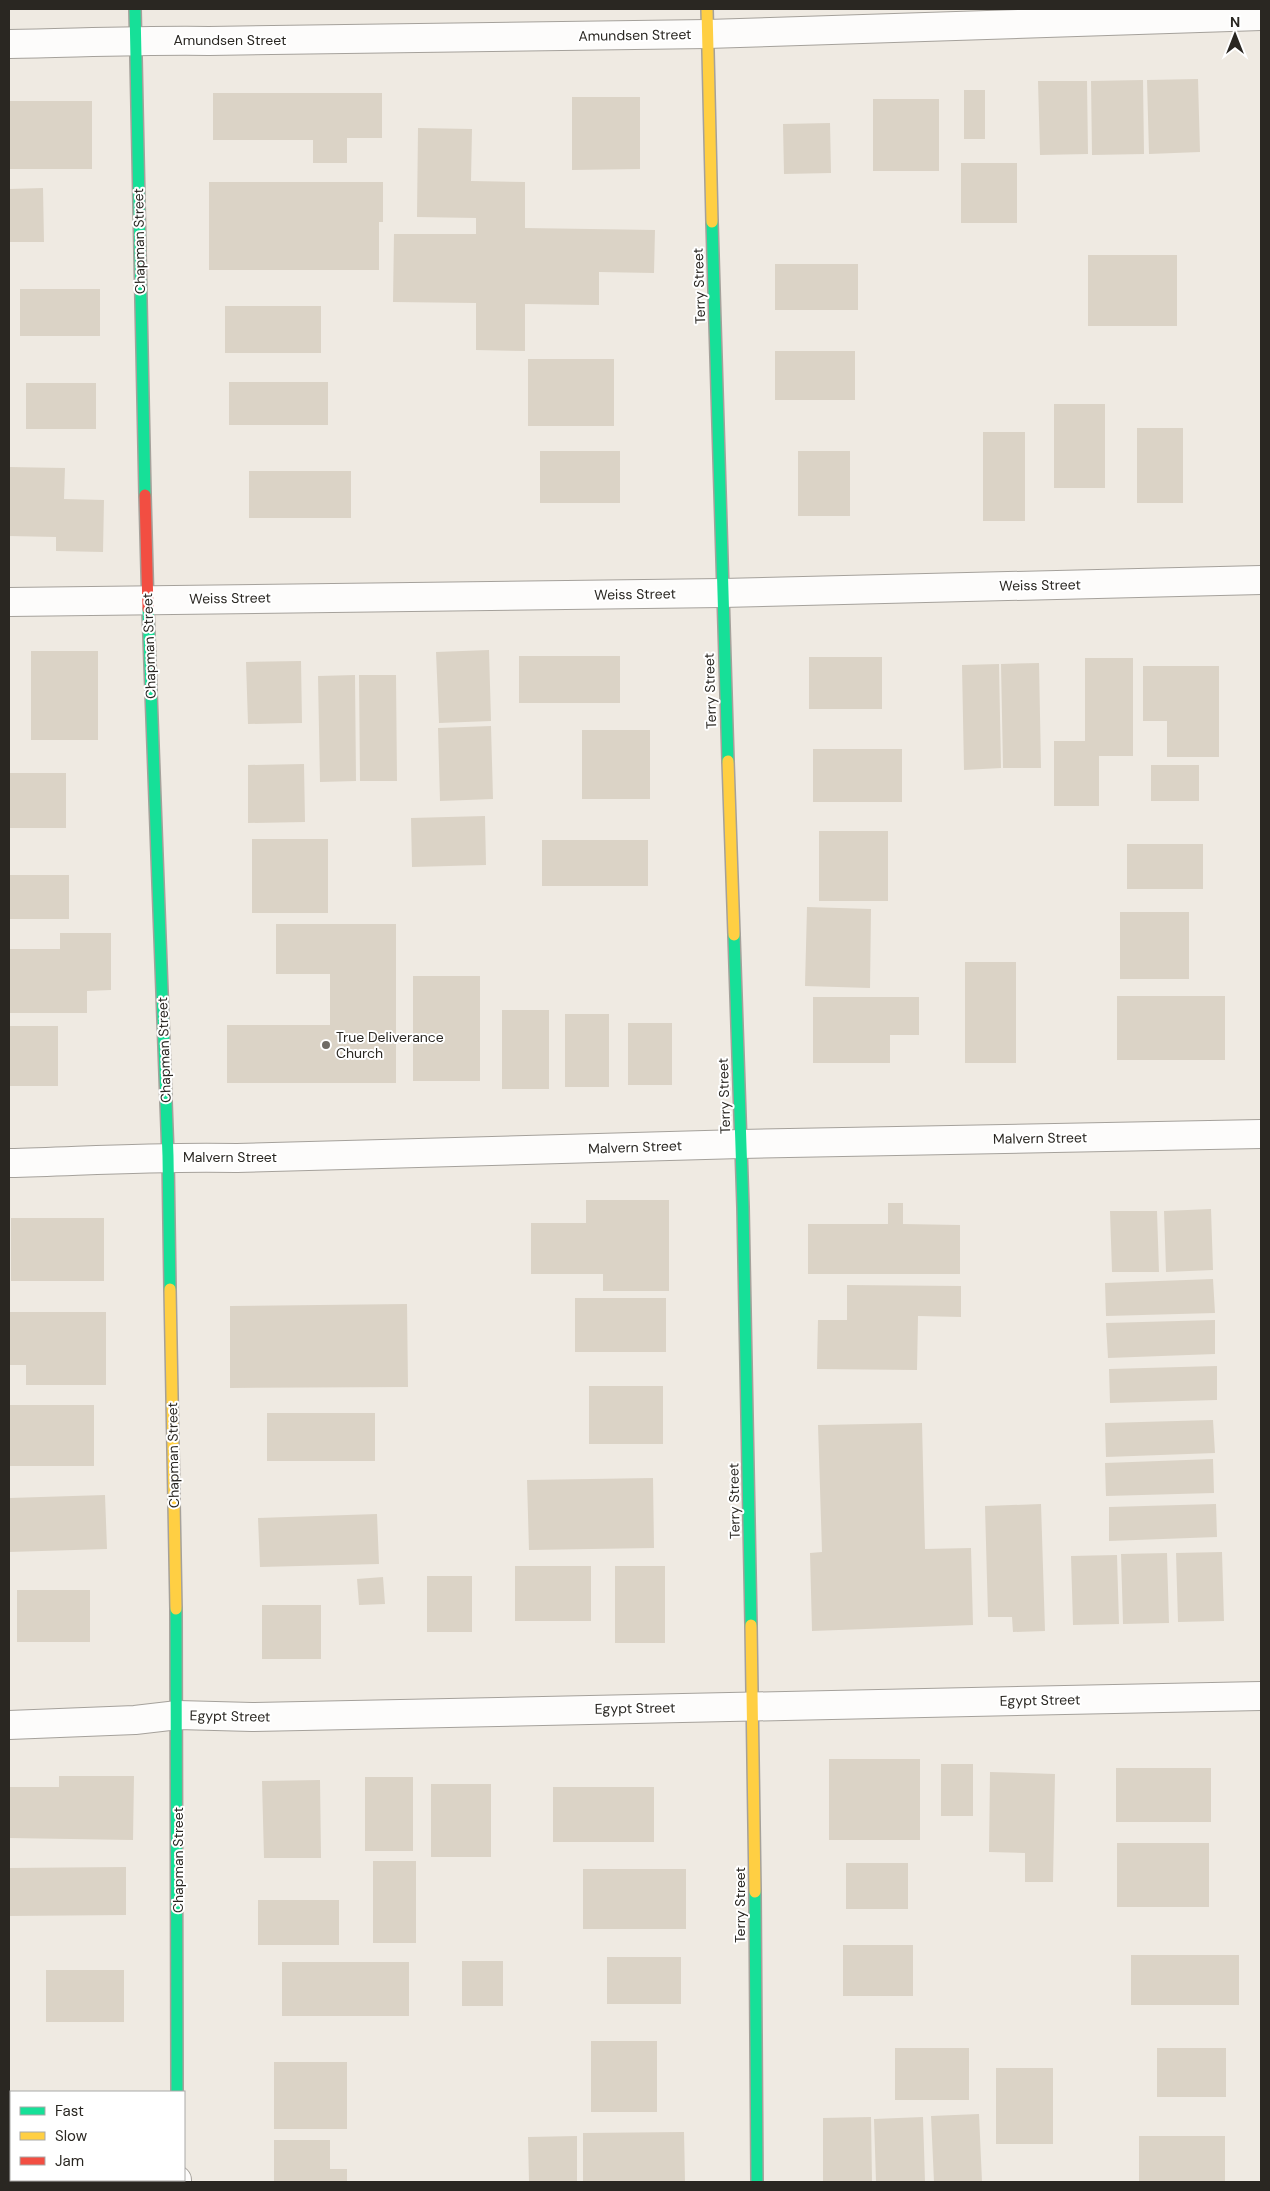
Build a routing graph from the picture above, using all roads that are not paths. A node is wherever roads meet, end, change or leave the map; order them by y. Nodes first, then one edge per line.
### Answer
1 (135, 9) edge
2 (1261, 16) edge
3 (707, 21) edge
4 (134, 39) junction
5 (9, 44) edge
6 (1261, 580) edge
7 (722, 593) junction
8 (147, 599) junction
9 (9, 602) edge
10 (1261, 1134) edge
11 (741, 1144) junction
12 (168, 1156) junction
13 (9, 1163) edge
14 (1261, 1696) edge
15 (753, 1705) junction
16 (178, 1715) junction
17 (9, 1725) edge
18 (177, 2091) edge
19 (757, 2182) edge

1 - 4 street, Chapman Street
2 - 3 street, Amundsen Street
3 - 4 street, Amundsen Street
3 - 7 street, Terry Street
4 - 5 street, Amundsen Street
4 - 8 street, Chapman Street
6 - 7 street, Weiss Street
7 - 8 street, Weiss Street
7 - 11 street, Terry Street
8 - 9 street, Weiss Street
8 - 12 street, Chapman Street
10 - 11 street, Malvern Street
11 - 12 street, Malvern Street
11 - 15 street, Terry Street
12 - 13 street, Malvern Street
12 - 16 street, Chapman Street
14 - 15 street, Egypt Street
15 - 16 street, Egypt Street
15 - 19 street, Terry Street
16 - 17 street, Egypt Street
16 - 18 street, Chapman Street

